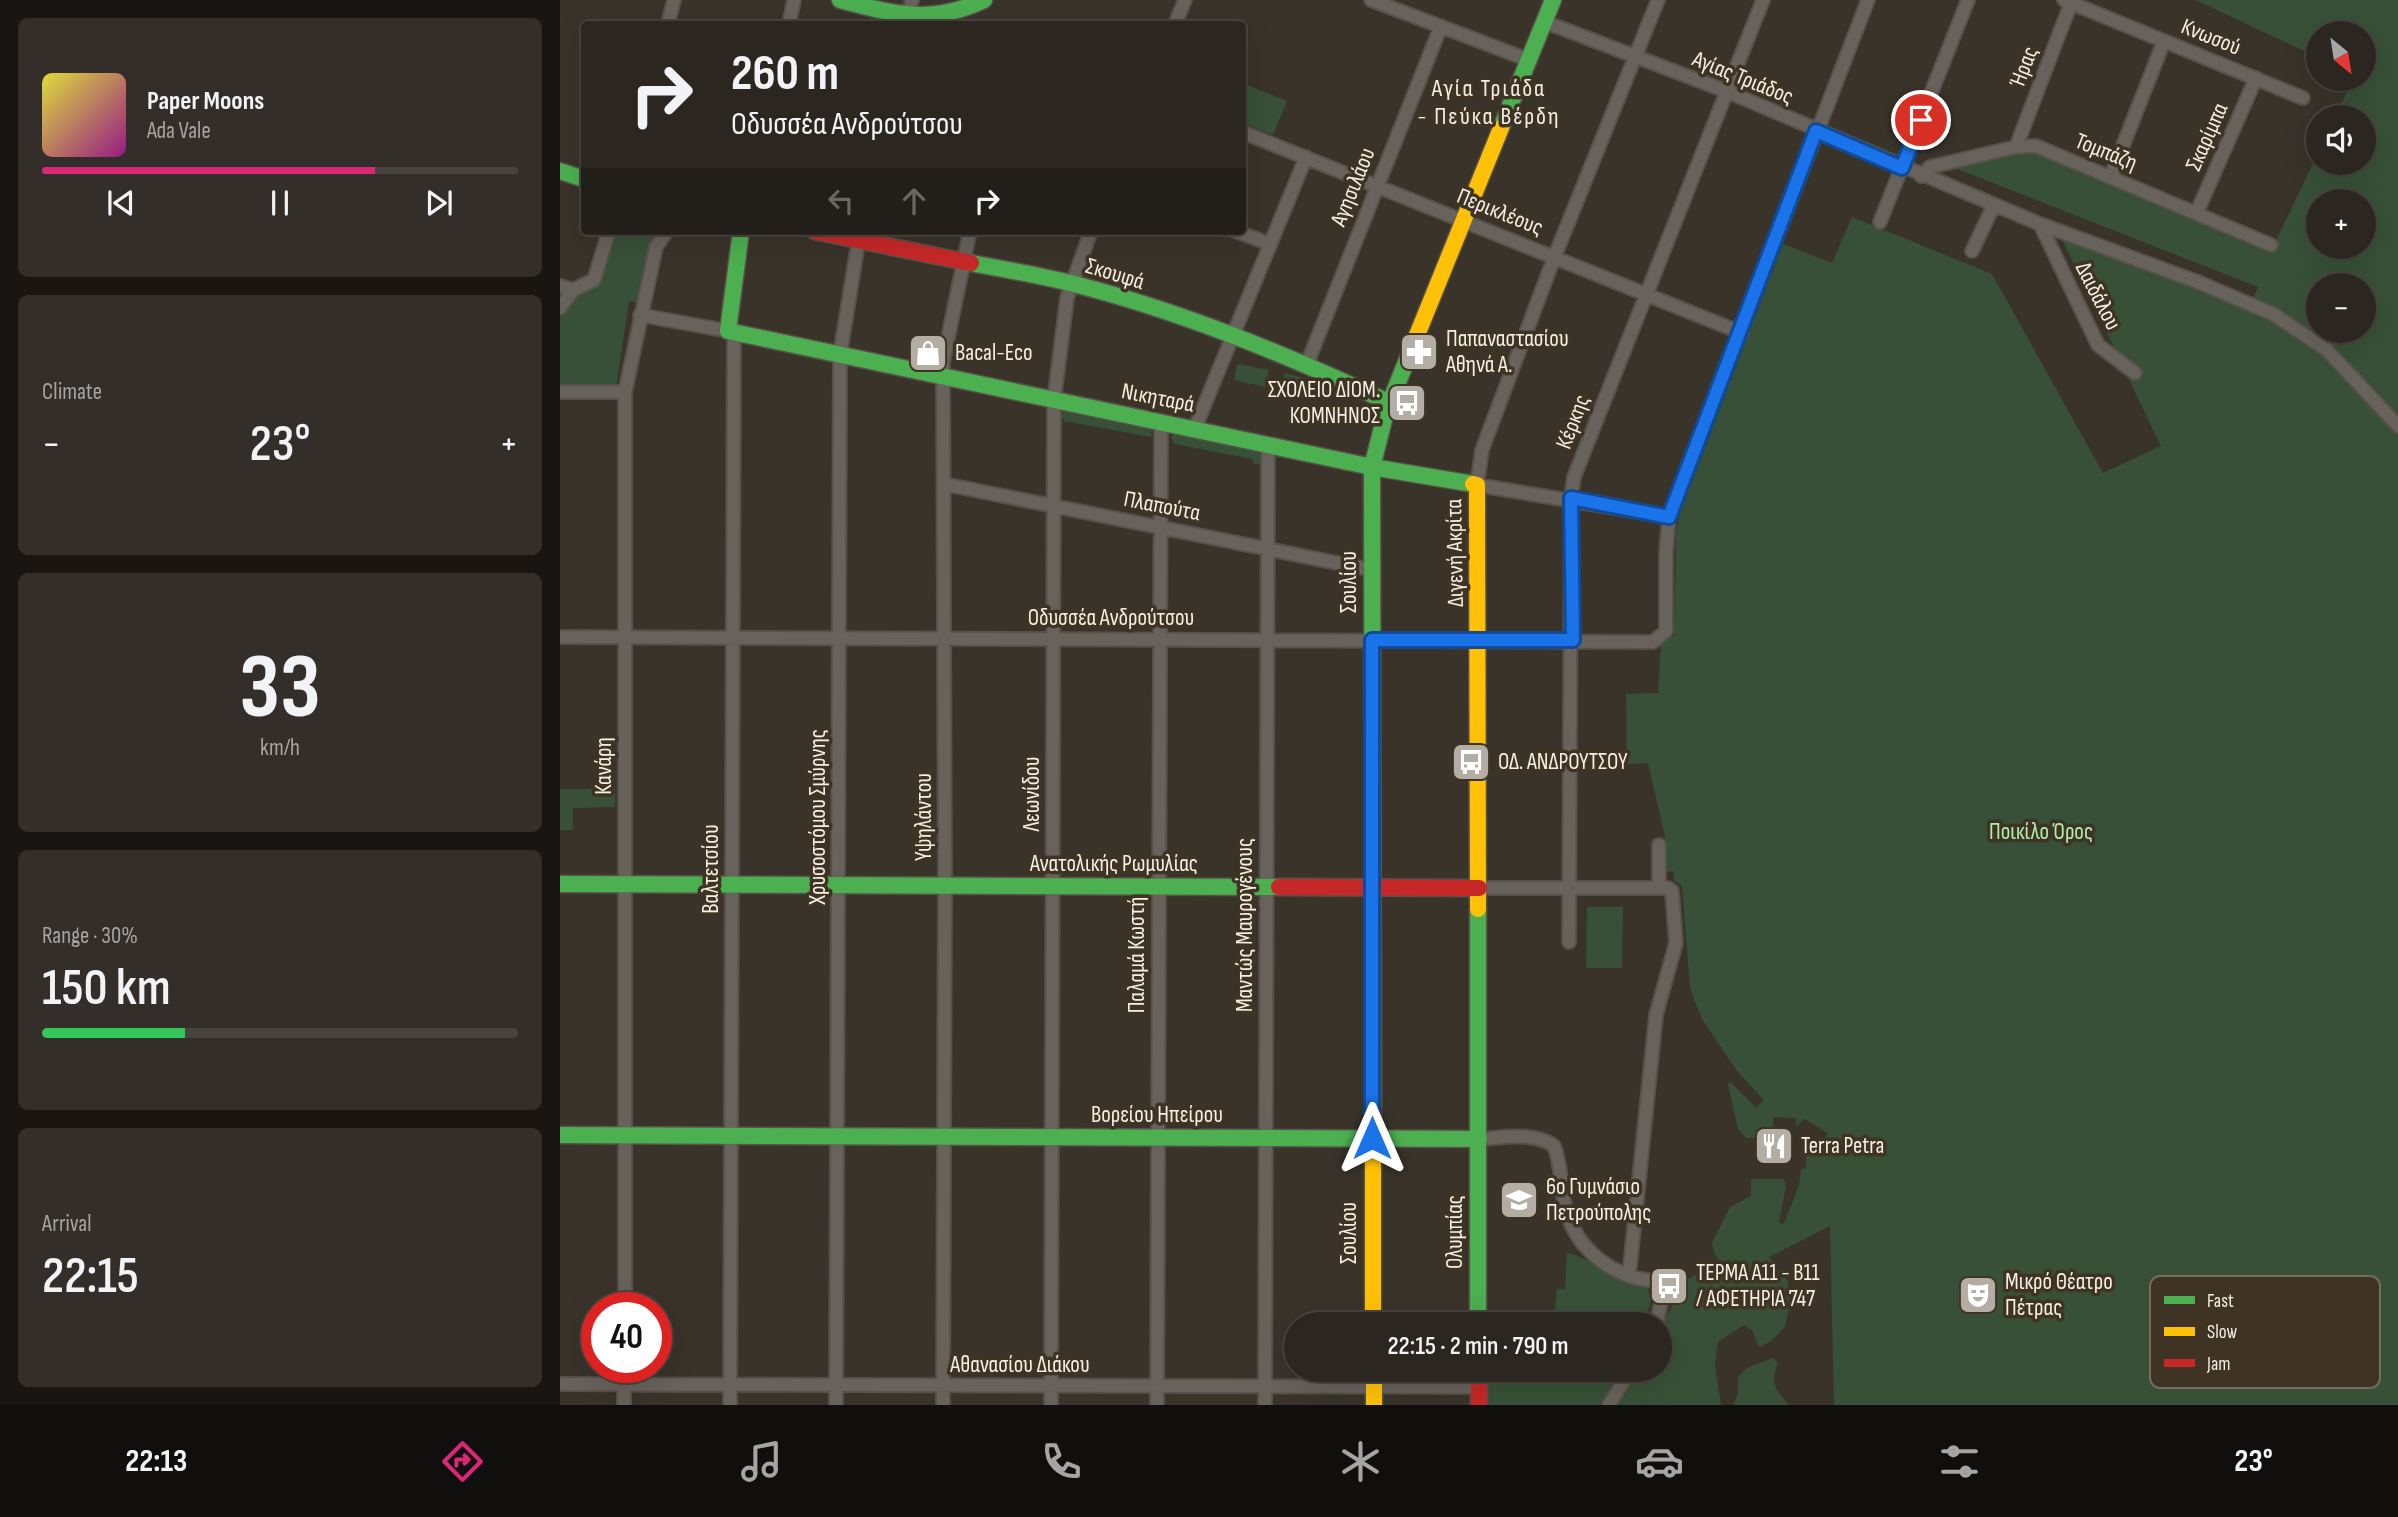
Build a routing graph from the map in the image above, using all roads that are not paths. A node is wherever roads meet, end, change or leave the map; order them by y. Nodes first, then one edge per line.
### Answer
1 (674, 0) edge
2 (794, 0) edge
3 (840, 0) edge
4 (912, 0) edge
5 (984, 0) edge
6 (1185, 0) edge
7 (1371, 0) edge
8 (1553, 0) edge
9 (1658, 0) edge
10 (1763, 0) edge
11 (1868, 0) edge
12 (1968, 0) edge
13 (2067, 1) edge
14 (669, 21) edge
15 (790, 21) edge
16 (907, 21) edge
17 (1176, 21) edge
18 (1545, 22) junction
19 (1441, 26) junction
20 (2164, 41) junction
21 (1634, 58) junction
22 (1529, 60) junction
23 (2256, 78) junction
24 (1726, 91) junction
25 (2303, 98) dead end
26 (1816, 131) junction
27 (1246, 134) edge
28 (2016, 147) junction
29 (1306, 157) junction
30 (1902, 168) junction
31 (560, 171) edge
32 (1921, 176) junction
33 (2111, 176) junction
34 (581, 178) edge
35 (1376, 186) junction
36 (1994, 205) junction
37 (2197, 212) junction
38 (1464, 221) junction
39 (1880, 222) dead end
40 (2040, 224) junction
41 (608, 235) edge
42 (664, 235) edge
43 (741, 235) edge
44 (859, 235) edge
45 (969, 235) edge
46 (1089, 235) edge
47 (1246, 235) edge
48 (1270, 244) junction
49 (2271, 245) dead end
50 (1972, 251) dead end
51 (1554, 258) junction
52 (963, 264) junction
53 (1071, 283) junction
54 (560, 286) edge
55 (573, 290) junction
56 (1646, 294) junction
57 (560, 308) edge
58 (640, 315) junction
59 (731, 332) junction
60 (1742, 333) junction
61 (1233, 335) junction
62 (840, 355) junction
63 (1307, 364) junction
64 (2135, 373) dead end
65 (943, 376) junction
66 (560, 392) edge
67 (625, 392) junction
68 (1054, 400) junction
69 (1390, 403) junction
70 (1161, 421) junction
71 (2398, 426) edge
72 (1195, 428) junction
73 (1268, 444) junction
74 (1372, 467) junction
75 (944, 484) junction
76 (1477, 485) junction
77 (1571, 498) junction
78 (1052, 505) junction
79 (1669, 517) junction
80 (1160, 527) junction
81 (1268, 549) junction
82 (1372, 570) junction
83 (560, 637) edge
84 (625, 637) junction
85 (732, 637) junction
86 (839, 639) junction
87 (946, 639) junction
88 (1053, 639) junction
89 (1160, 639) junction
90 (1267, 639) junction
91 (1372, 640) junction
92 (1479, 640) junction
93 (1573, 640) junction
94 (1659, 845) dead end
95 (560, 884) edge
96 (625, 885) junction
97 (732, 885) junction
98 (838, 886) junction
99 (946, 886) junction
100 (1053, 886) junction
101 (1158, 887) junction
102 (1265, 887) junction
103 (1371, 887) junction
104 (1479, 888) junction
105 (1664, 888) junction
106 (1571, 889) junction
107 (1569, 942) dead end
108 (560, 1135) edge
109 (626, 1136) junction
110 (732, 1136) junction
111 (838, 1136) junction
112 (944, 1137) junction
113 (1053, 1137) junction
114 (1157, 1137) junction
115 (1268, 1138) junction
116 (1372, 1138) junction
117 (1479, 1139) junction
118 (1629, 1276) junction
119 (625, 1292) edge
120 (1373, 1312) edge
121 (1478, 1312) edge
122 (1659, 1312) edge
123 (1333, 1382) edge
124 (1374, 1382) edge
125 (1413, 1382) edge
126 (1479, 1382) edge
127 (1623, 1382) edge
128 (560, 1384) edge
129 (624, 1384) junction
130 (730, 1385) junction
131 (836, 1385) junction
132 (943, 1385) junction
133 (1051, 1386) junction
134 (1157, 1386) junction
135 (1265, 1387) junction
136 (1479, 1387) junction
137 (624, 1405) edge
138 (730, 1405) edge
139 (836, 1405) edge
140 (943, 1405) edge
141 (1051, 1405) edge
142 (1157, 1405) edge
143 (1265, 1405) edge
144 (1374, 1405) edge
145 (1479, 1405) edge
146 (1609, 1405) edge

1 - 14 street
2 - 15 street
3 - 16 street
4 - 16 street
5 - 16 street
6 - 17 street
7 - 19 street
8 - 18 street, Σουλίου
9 - 21 street, Διγενή Ακρίτα
10 - 24 street, Κέρκης
11 - 26 street
12 - 30 street
13 - 20 street, Κνωσού
13 - 28 street, Ήρας
18 - 21 street, Αγίας Τριάδος
18 - 22 street, Σουλίου
19 - 22 street
19 - 35 street, Αγησιλάου
20 - 23 street, Κνωσού
20 - 33 street
21 - 24 street, Αγίας Τριάδος
21 - 51 street, Διγενή Ακρίτα
22 - 38 street, Σουλίου
23 - 25 street, Κνωσού
23 - 37 street, Σκαρίμπα
24 - 26 street, Αγίας Τριάδος
24 - 56 street, Κέρκης
26 - 30 street, Αγίας Τριάδος
26 - 60 street
27 - 29 street, Περικλέους
28 - 32 street, Τομπάζη
28 - 33 street, Τομπάζη
29 - 35 street, Περικλέους
29 - 48 street
30 - 32 street, Αγίας Τριάδος
30 - 39 street
31 - 34 street
32 - 36 street, Αγίας Τριάδος
33 - 37 street, Τομπάζη
35 - 38 street, Περικλέους
35 - 63 street, Αγησιλάου
36 - 40 street, Αγίας Τριάδος
36 - 50 street
37 - 49 street, Τομπάζη
38 - 51 street, Περικλέους
38 - 69 street, Σουλίου
40 - 64 street, Δαιδάλου
40 - 71 street, Αγίας Τριάδος
41 - 55 street
42 - 58 street, Κανάρη
43 - 59 street
44 - 52 street, Σκουφά
44 - 62 street, Χρυσοστόμου Σμύρνης
45 - 52 street, Υψηλάντου
46 - 53 street, Λεωνίδου
47 - 48 street
48 - 61 street
51 - 56 street, Περικλέους
51 - 76 street, Διγενή Ακρίτα
52 - 53 street, Σκουφά
52 - 65 street, Υψηλάντου
53 - 61 street, Σκουφά
53 - 68 street, Λεωνίδου
54 - 55 street
55 - 57 street
56 - 60 street, Περικλέους
56 - 77 street, Κέρκης
58 - 59 street, Νικηταρά
58 - 67 street, Κανάρη
59 - 62 street, Νικηταρά
59 - 85 street, Βαλτετσίου
60 - 79 street
61 - 63 street, Σκουφά
61 - 72 street
62 - 65 street, Νικηταρά
62 - 86 street, Χρυσοστόμου Σμύρνης
63 - 69 street, Σκουφά
65 - 68 street, Νικηταρά
65 - 75 street, Υψηλάντου
66 - 67 street
67 - 84 street, Κανάρη
68 - 70 street, Νικηταρά
68 - 78 street, Λεωνίδου
69 - 74 street, Σουλίου
70 - 72 street, Νικηταρά
70 - 80 street, Παλαμά Κωστή
72 - 73 street, Νικηταρά
73 - 74 street, Νικηταρά
73 - 81 street, Μαντώς Μαυρογένους
74 - 76 street, Νικηταρά
74 - 82 street, Σουλίου
75 - 78 street, Πλαπούτα
75 - 87 street, Υψηλάντου
76 - 77 street, Νικηταρά
76 - 92 street, Διγενή Ακρίτα
77 - 79 street, Νικηταρά
77 - 93 street, Κέρκης
78 - 80 street, Πλαπούτα
78 - 88 street, Λεωνίδου
79 - 93 street, Οδυσσέα Ανδρούτσου
80 - 81 street, Πλαπούτα
80 - 89 street, Παλαμά Κωστή
81 - 82 street, Πλαπούτα
81 - 90 street, Μαντώς Μαυρογένους
82 - 91 street, Σουλίου
83 - 84 street, Οδυσσέα Ανδρούτσου
84 - 85 street, Οδυσσέα Ανδρούτσου
84 - 96 street, Κανάρη
85 - 86 street, Οδυσσέα Ανδρούτσου
85 - 97 street, Βαλτετσίου
86 - 87 street, Οδυσσέα Ανδρούτσου
86 - 98 street, Χρυσοστόμου Σμύρνης
87 - 88 street, Οδυσσέα Ανδρούτσου
87 - 99 street, Υψηλάντου
88 - 89 street, Οδυσσέα Ανδρούτσου
88 - 100 street, Λεωνίδου
89 - 90 street, Οδυσσέα Ανδρούτσου
89 - 101 street, Παλαμά Κωστή
90 - 91 street, Οδυσσέα Ανδρούτσου
90 - 102 street, Μαντώς Μαυρογένους
91 - 92 street, Οδυσσέα Ανδρούτσου
91 - 103 street, Σουλίου
92 - 93 street, Οδυσσέα Ανδρούτσου
92 - 104 street, Διγενή Ακρίτα
93 - 106 street, Κέρκης
94 - 105 street
95 - 96 street, Ανατολικής Ρωμυλίας
96 - 97 street, Ανατολικής Ρωμυλίας
96 - 109 street, Κανάρη
97 - 98 street, Ανατολικής Ρωμυλίας
97 - 110 street, Βαλτετσίου
98 - 99 street, Ανατολικής Ρωμυλίας
98 - 111 street, Χρυσοστόμου Σμύρνης
99 - 100 street, Ανατολικής Ρωμυλίας
99 - 112 street, Υψηλάντου
100 - 101 street, Ανατολικής Ρωμυλίας
100 - 113 street, Λεωνίδου
101 - 102 street, Ανατολικής Ρωμυλίας
101 - 114 street, Παλαμά Κωστή
102 - 103 street, Ανατολικής Ρωμυλίας
102 - 115 street, Μαντώς Μαυρογένους
103 - 104 street, Ανατολικής Ρωμυλίας
103 - 116 street, Σουλίου
104 - 106 street, Ανατολικής Ρωμυλίας
104 - 117 street, Διγενή Ακρίτα
105 - 106 street, Ανατολικής Ρωμυλίας
105 - 118 street
106 - 107 street, Κέρκης
108 - 109 street, Βορείου Ηπείρου
109 - 110 street, Βορείου Ηπείρου
109 - 119 street, Κανάρη
110 - 111 street, Βορείου Ηπείρου
110 - 130 street, Βαλτετσίου
111 - 112 street, Βορείου Ηπείρου
111 - 131 street, Χρυσοστόμου Σμύρνης
112 - 113 street, Βορείου Ηπείρου
112 - 132 street, Υψηλάντου
113 - 114 street, Βορείου Ηπείρου
113 - 133 street, Λεωνίδου
114 - 115 street, Βορείου Ηπείρου
114 - 134 street, Παλαμά Κωστή
115 - 116 street, Βορείου Ηπείρου
115 - 135 street, Μαντώς Μαυρογένους
116 - 117 street, Βορείου Ηπείρου
116 - 120 street, Σουλίου
117 - 118 street, Βορείου Ηπείρου
117 - 121 street, Ολυμπίας
118 - 122 street, Βορείου Ηπείρου
123 - 135 street, Αθανασίου Διάκου
124 - 144 street
125 - 136 street, Αθανασίου Διάκου
126 - 136 street
127 - 146 street
128 - 129 street, Αθανασίου Διάκου
129 - 130 street, Αθανασίου Διάκου
129 - 137 street
130 - 131 street, Αθανασίου Διάκου
130 - 138 street, Βαλτετσίου
131 - 132 street, Αθανασίου Διάκου
131 - 139 street, Χρυσοστόμου Σμύρνης
132 - 133 street, Αθανασίου Διάκου
132 - 140 street, Υψηλάντου
133 - 134 street, Αθανασίου Διάκου
133 - 141 street, Λεωνίδου
134 - 135 street, Αθανασίου Διάκου
134 - 142 street, Παλαμά Κωστή
135 - 143 street, Μαντώς Μαυρογένους
136 - 145 street

